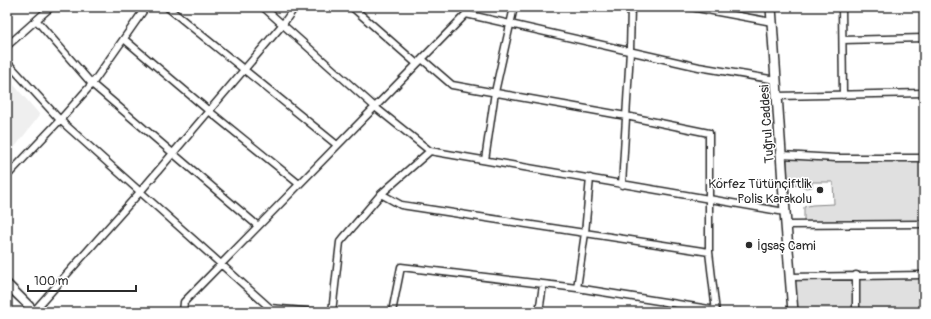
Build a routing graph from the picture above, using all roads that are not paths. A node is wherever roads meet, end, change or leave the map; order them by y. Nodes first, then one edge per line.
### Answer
1 (51, 7) edge
2 (146, 7) edge
3 (167, 7) edge
4 (263, 7) edge
5 (295, 7) edge
6 (352, 7) edge
7 (466, 7) edge
8 (514, 7) edge
9 (631, 7) edge
10 (691, 7) edge
11 (771, 7) edge
12 (842, 7) edge
13 (466, 14) junction
14 (37, 20) junction
15 (772, 22) junction
16 (283, 24) junction
17 (511, 24) junction
18 (924, 38) edge
19 (124, 39) junction
20 (843, 40) junction
21 (7, 46) edge
22 (630, 51) junction
23 (422, 59) junction
24 (7, 62) edge
25 (417, 64) junction
26 (245, 70) junction
27 (776, 80) junction
28 (92, 84) junction
29 (495, 92) junction
30 (924, 93) edge
31 (843, 95) junction
32 (777, 96) junction
33 (375, 107) junction
34 (209, 111) junction
35 (626, 116) junction
36 (60, 120) junction
37 (337, 145) junction
38 (430, 151) junction
39 (174, 153) junction
40 (782, 155) junction
41 (924, 158) edge
42 (484, 160) junction
43 (7, 176) edge
44 (590, 178) junction
45 (299, 184) junction
46 (622, 185) junction
47 (140, 192) junction
48 (381, 194) junction
49 (708, 200) junction
50 (785, 212) junction
51 (924, 224) edge
52 (786, 225) junction
53 (258, 226) junction
54 (585, 233) junction
55 (709, 252) junction
56 (221, 264) junction
57 (856, 275) junction
58 (924, 275) edge
59 (790, 277) junction
60 (7, 284) edge
61 (543, 285) junction
62 (577, 288) junction
63 (7, 298) edge
64 (716, 311) edge
65 (22, 312) edge
66 (35, 312) edge
67 (183, 312) edge
68 (315, 312) edge
69 (332, 312) edge
70 (392, 312) edge
71 (539, 312) edge
72 (794, 312) edge
73 (856, 312) edge

1 - 14 street
2 - 19 street
3 - 26 street
4 - 16 street
5 - 16 street
6 - 25 street
7 - 13 street
8 - 17 street
9 - 22 street
10 - 15 street
11 - 15 main road, Tuğrul Caddesi
12 - 20 street
13 - 17 street
13 - 23 street
14 - 21 street
14 - 28 street
15 - 27 main road, Tuğrul Caddesi
16 - 26 street
16 - 33 street
17 - 22 street
17 - 29 street
18 - 20 street
19 - 28 street
19 - 34 street
20 - 31 street
22 - 27 street
22 - 35 street
23 - 25 street
23 - 29 street
24 - 36 street
25 - 33 street
26 - 34 street
26 - 37 street
27 - 32 main road, Tuğrul Caddesi
28 - 36 street
28 - 39 street
29 - 35 street
29 - 42 street
30 - 31 street
31 - 32 street
32 - 40 main road, Tuğrul Caddesi
33 - 37 street
33 - 38 street
34 - 39 street
34 - 45 street
35 - 46 street
35 - 49 street
36 - 43 street
36 - 47 street
37 - 45 street
38 - 42 street
38 - 48 street
39 - 47 street
39 - 53 street
40 - 41 street
40 - 50 main road, Tuğrul Caddesi
42 - 44 street
44 - 46 street
44 - 54 street
45 - 53 street
46 - 49 street
47 - 56 street
47 - 66 street
48 - 54 street
48 - 69 street
49 - 50 street
49 - 55 street
50 - 52 main road, Tuğrul Caddesi
51 - 52 street
52 - 59 main road, Tuğrul Caddesi
53 - 56 street
54 - 55 street
54 - 62 street
55 - 64 street
56 - 67 street
56 - 68 street
57 - 58 street
57 - 59 street
57 - 73 street
59 - 72 main road, Tuğrul Caddesi
60 - 66 main road
61 - 62 street
61 - 70 street
61 - 71 street
62 - 64 street
63 - 65 main road

